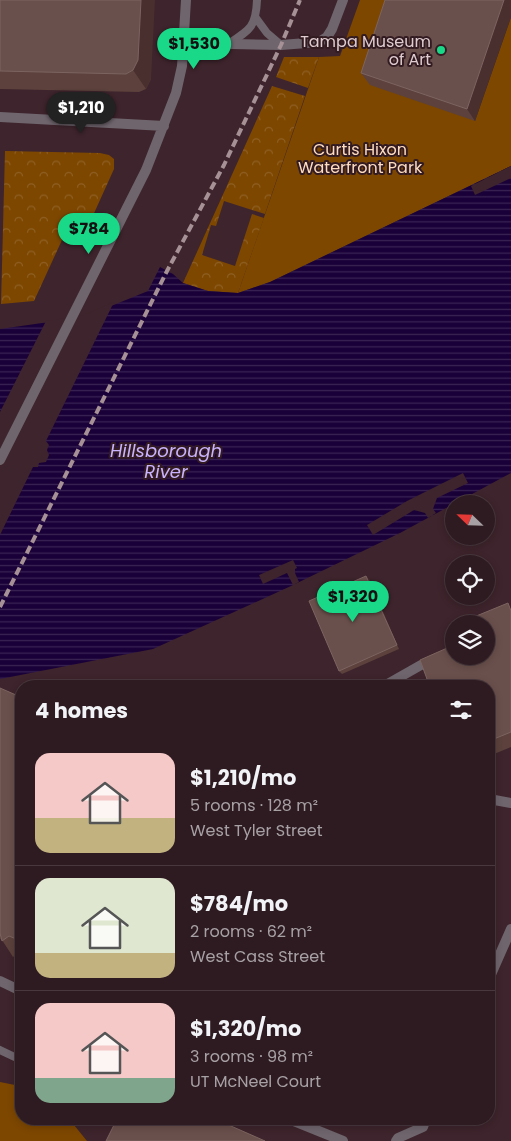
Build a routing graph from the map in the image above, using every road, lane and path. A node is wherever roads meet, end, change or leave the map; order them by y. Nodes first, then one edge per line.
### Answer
1 (186, 0) edge
2 (257, 0) edge
3 (343, 0) edge
4 (256, 18) junction
5 (184, 43) junction
6 (228, 44) junction
7 (281, 45) junction
8 (0, 117) edge
9 (164, 126) junction
10 (0, 460) edge
11 (421, 665) edge
12 (395, 680) edge
13 (495, 800) edge
14 (511, 803) edge
15 (511, 929) edge
16 (495, 965) edge
17 (0, 981) edge
18 (15, 988) edge
19 (0, 1050) edge
20 (15, 1057) edge
21 (304, 1125) edge
22 (424, 1125) edge
23 (343, 1141) edge
24 (396, 1141) edge

1 - 5 street
2 - 4 lane
3 - 7 street
4 - 6 lane
4 - 7 lane
5 - 6 street
5 - 9 street
6 - 7 street
8 - 9 street
9 - 10 street
11 - 12 street
13 - 14 street
15 - 16 street
17 - 18 street
19 - 20 lane
21 - 23 street
22 - 24 street

